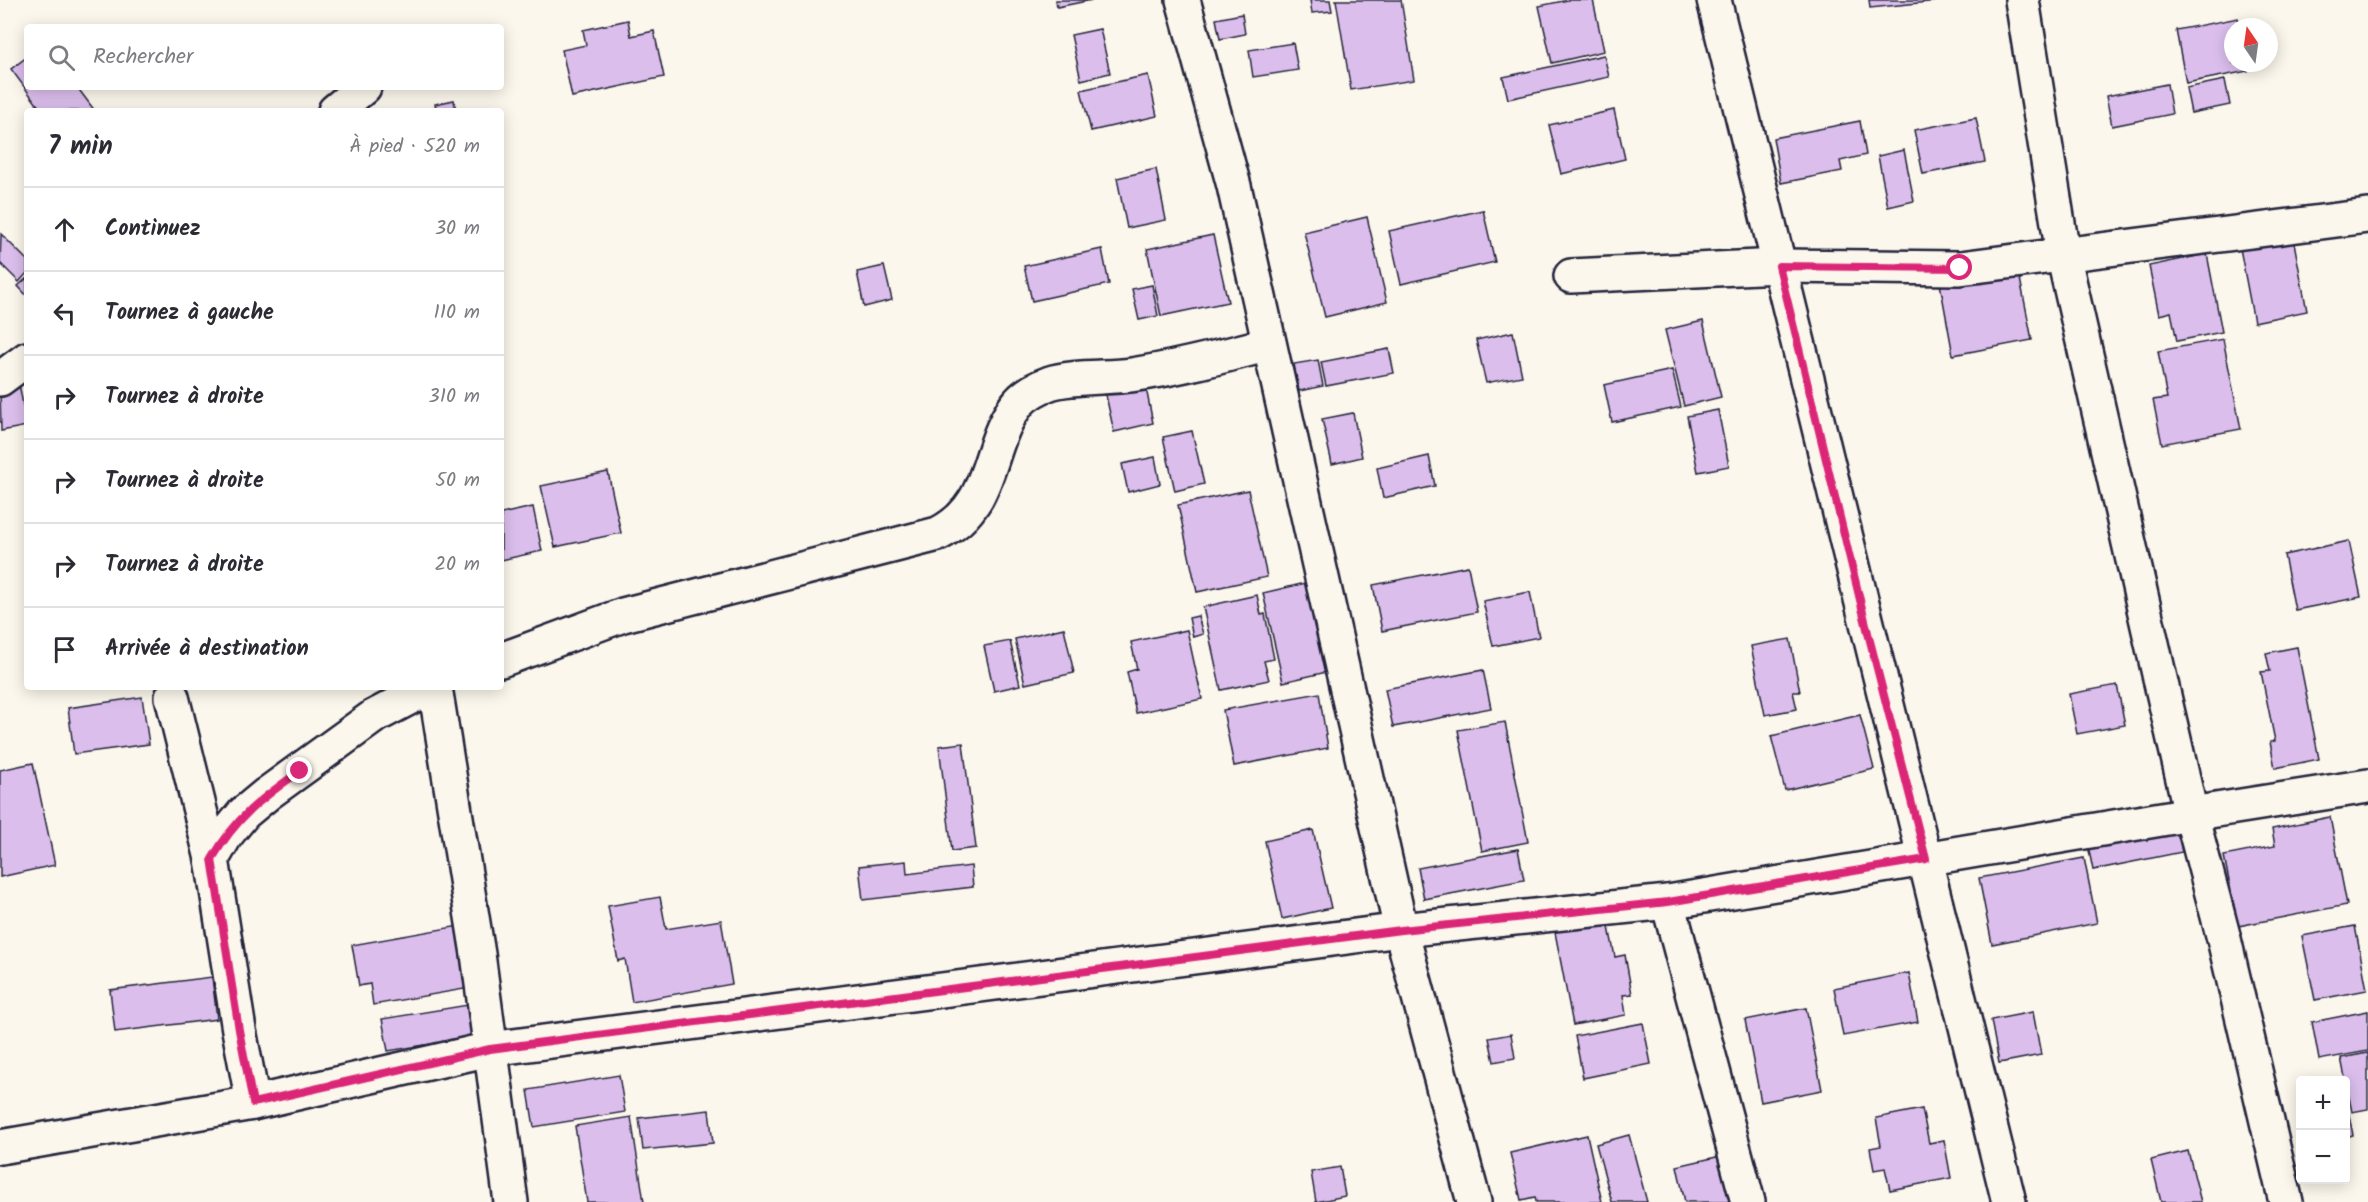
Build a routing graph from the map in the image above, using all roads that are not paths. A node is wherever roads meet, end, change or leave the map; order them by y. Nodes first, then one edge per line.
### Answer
1 (1183, 0) edge
2 (1714, 0) edge
3 (2022, 0) edge
4 (360, 90) edge
5 (339, 108) edge
6 (2368, 216) edge
7 (2063, 254) junction
8 (1779, 266) junction
9 (1571, 276) dead end
10 (1269, 344) junction
11 (24, 361) edge
12 (0, 379) edge
13 (504, 659) edge
14 (424, 690) edge
15 (435, 690) edge
16 (172, 697) dead end
17 (2368, 786) edge
18 (2191, 814) junction
19 (212, 859) junction
20 (1926, 859) junction
21 (1668, 902) junction
22 (1401, 930) junction
23 (490, 1049) junction
24 (253, 1103) junction
25 (0, 1147) edge
26 (511, 1202) edge
27 (1474, 1202) edge
28 (1748, 1202) edge
29 (2009, 1202) edge
30 (2286, 1202) edge

1 - 10 street
2 - 8 street
3 - 7 street
4 - 5 street
6 - 7 street
7 - 8 street
7 - 18 street
8 - 9 street
8 - 20 street
10 - 13 street
10 - 22 street
11 - 12 street
14 - 19 street
15 - 23 street
16 - 19 street
17 - 18 street
18 - 20 street
18 - 30 street
19 - 24 street
20 - 21 street
20 - 29 street
21 - 22 street
21 - 28 street
22 - 23 street
22 - 27 street
23 - 24 street
23 - 26 street
24 - 25 street

